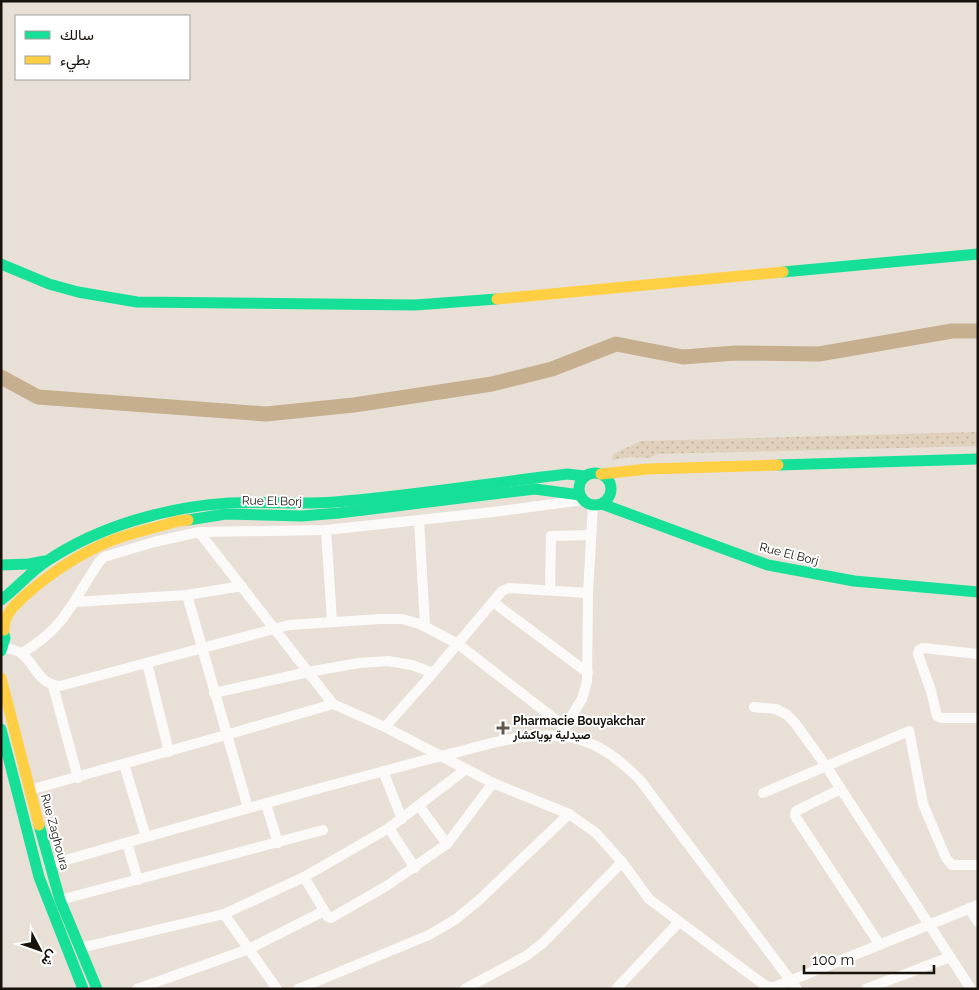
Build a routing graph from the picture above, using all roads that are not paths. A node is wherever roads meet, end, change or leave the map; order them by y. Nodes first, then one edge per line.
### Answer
1 (978, 254) edge
2 (1, 264) edge
3 (978, 458) edge
4 (601, 474) junction
5 (585, 476) junction
6 (590, 501) junction
7 (419, 520) junction
8 (326, 530) junction
9 (199, 532) junction
10 (592, 535) junction
11 (48, 560) junction
12 (1, 565) edge
13 (242, 586) junction
14 (550, 590) junction
15 (978, 592) edge
16 (588, 593) junction
17 (187, 595) junction
18 (1, 600) edge
19 (75, 602) junction
20 (493, 602) junction
21 (332, 621) junction
22 (425, 626) junction
23 (3, 628) edge
24 (275, 628) junction
25 (458, 644) junction
26 (203, 647) junction
27 (2, 649) edge
28 (22, 653) junction
29 (978, 654) edge
30 (147, 663) junction
31 (308, 672) junction
32 (433, 673) junction
33 (588, 673) junction
34 (1, 678) edge
35 (53, 686) junction
36 (214, 693) junction
37 (333, 704) junction
38 (754, 707) dead end
39 (978, 718) edge
40 (384, 727) junction
41 (1, 729) edge
42 (562, 731) junction
43 (226, 736) junction
44 (169, 752) junction
45 (439, 756) junction
46 (124, 764) junction
47 (826, 766) junction
48 (466, 769) junction
49 (382, 771) junction
50 (78, 778) junction
51 (493, 783) junction
52 (841, 789) junction
53 (30, 790) junction
54 (763, 793) dead end
55 (266, 804) junction
56 (419, 806) junction
57 (248, 808) junction
58 (569, 814) junction
59 (402, 819) junction
60 (390, 828) junction
61 (323, 830) dead end
62 (146, 838) junction
63 (127, 843) junction
64 (278, 843) junction
65 (447, 844) junction
66 (622, 862) junction
67 (49, 865) junction
68 (978, 865) edge
69 (415, 868) junction
70 (304, 877) junction
71 (138, 880) junction
72 (60, 900) junction
73 (973, 907) edge
74 (324, 911) junction
75 (224, 914) junction
76 (680, 922) junction
77 (978, 922) edge
78 (929, 925) junction
79 (880, 945) junction
80 (80, 948) junction
81 (248, 949) junction
82 (950, 957) junction
83 (795, 985) edge
84 (973, 986) edge
85 (84, 989) edge
86 (97, 989) edge
87 (137, 989) edge
88 (277, 989) edge
89 (298, 989) edge
90 (465, 989) edge
91 (616, 989) edge
92 (866, 989) edge

1 - 2 main road
3 - 4 main road
4 - 5 main road
4 - 6 main road
5 - 6 main road
5 - 11 main road, Rue El Borj
6 - 7 street
6 - 10 street
6 - 15 main road, Rue El Borj
6 - 23 main road, Rue El Borj
7 - 8 street
7 - 22 street
8 - 9 street
8 - 21 street
9 - 13 street
9 - 19 street
10 - 14 street
10 - 16 street
11 - 12 main road
11 - 18 main road, Rue El Borj
13 - 17 street
13 - 24 street
14 - 16 street
14 - 20 street
16 - 33 street
17 - 19 street
17 - 26 street
19 - 28 street
20 - 25 street
20 - 33 street
21 - 22 street
21 - 24 street
22 - 25 street
23 - 27 main road
24 - 26 street
24 - 31 street
25 - 32 street
25 - 42 street
26 - 30 street
26 - 36 street
27 - 28 street
28 - 35 street
29 - 39 street
30 - 35 street
30 - 44 street
31 - 32 street
31 - 36 street
31 - 37 street
32 - 40 street
33 - 42 street
34 - 53 main road, Rue Zaghoura
35 - 50 street
36 - 43 street
37 - 40 street
37 - 43 street
38 - 47 street
40 - 45 street
41 - 85 main road, Rue Zaghoura
42 - 45 street
42 - 83 street
43 - 44 street
43 - 57 street
44 - 46 street
45 - 48 street
45 - 49 street
46 - 50 street
46 - 62 street
47 - 52 street
47 - 54 street
47 - 68 street
48 - 51 street
48 - 56 street
49 - 55 street
49 - 59 street
50 - 53 street
51 - 58 street
51 - 65 street
52 - 78 street
52 - 79 street
53 - 67 main road, Rue Zaghoura
55 - 57 street
55 - 64 street
56 - 59 street
56 - 65 street
57 - 62 street
58 - 66 street
58 - 89 street
59 - 60 street
60 - 69 street
60 - 70 street
61 - 64 street
62 - 63 street
63 - 67 street
63 - 71 street
64 - 71 street
65 - 69 street
66 - 76 street
66 - 90 street
67 - 72 main road, Rue Zaghoura
69 - 74 street
70 - 74 street
70 - 75 street
71 - 72 street
72 - 80 main road, Rue Zaghoura
73 - 77 street
73 - 78 street
74 - 81 street
75 - 80 street
75 - 81 street
76 - 83 street
76 - 91 street
78 - 79 street
78 - 82 street
79 - 83 street
80 - 86 main road, Rue Zaghoura
81 - 87 street
81 - 88 street
82 - 84 street
82 - 92 street

